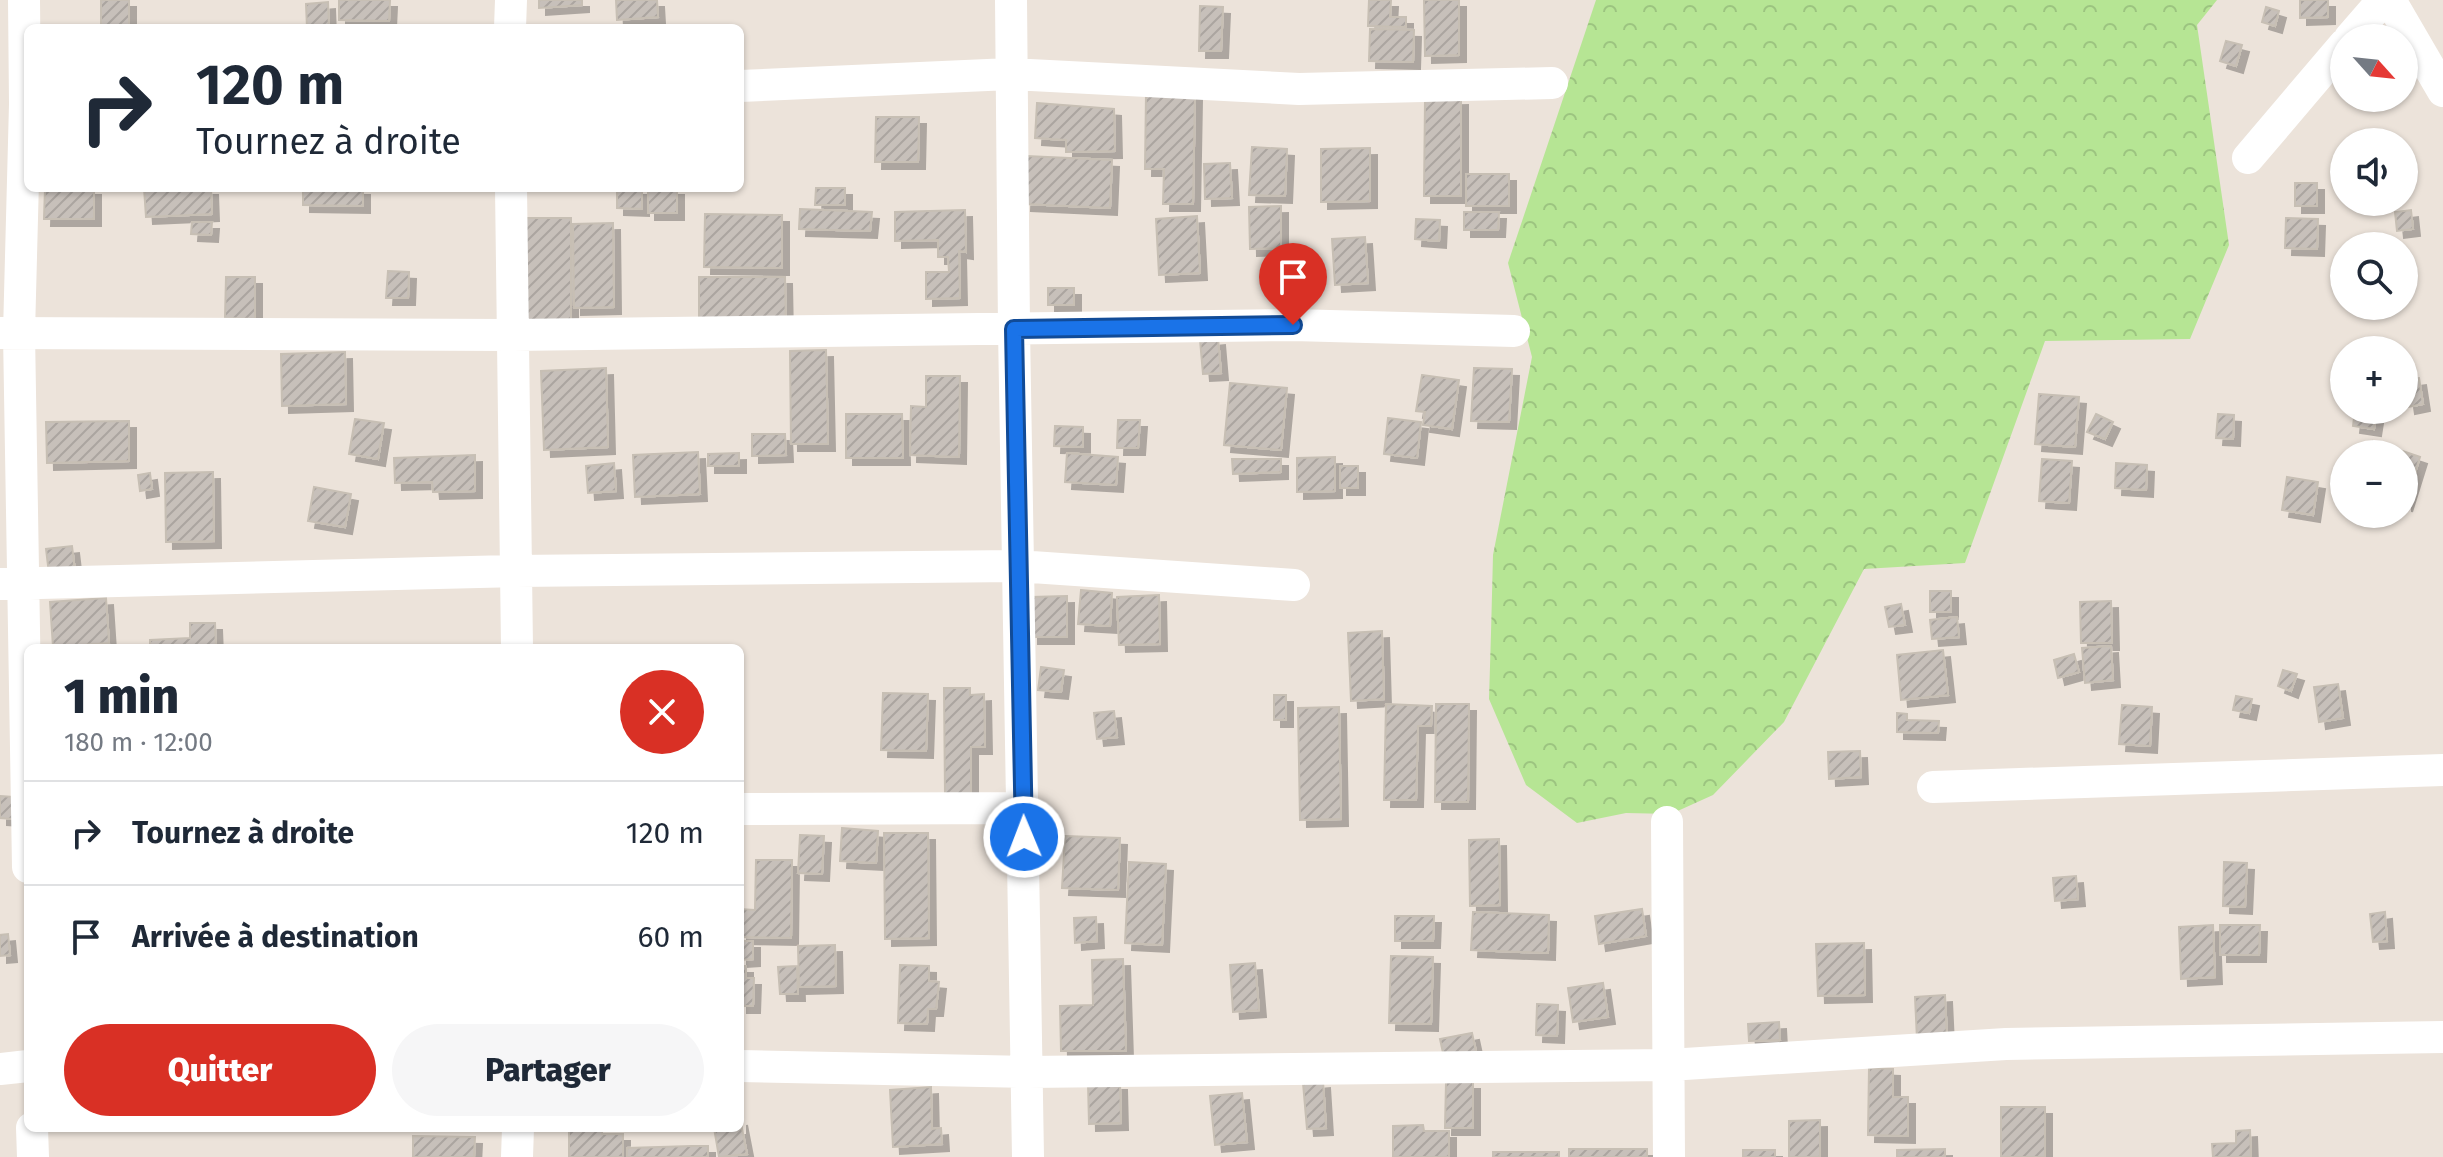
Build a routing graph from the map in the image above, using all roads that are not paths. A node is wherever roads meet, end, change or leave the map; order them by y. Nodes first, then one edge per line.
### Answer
1 (24, 0) edge
2 (511, 0) edge
3 (1011, 0) edge
4 (2383, 0) edge
5 (2390, 0) edge
6 (25, 24) edge
7 (510, 24) edge
8 (2362, 24) edge
9 (2330, 61) edge
10 (1010, 74) junction
11 (1552, 83) dead end
12 (744, 86) edge
13 (2443, 91) edge
14 (24, 144) edge
15 (2248, 158) dead end
16 (511, 192) edge
17 (1014, 329) junction
18 (1514, 331) dead end
19 (10, 333) edge
20 (513, 335) junction
21 (1017, 566) junction
22 (515, 571) junction
23 (12, 583) edge
24 (1294, 585) dead end
25 (517, 644) edge
26 (24, 765) edge
27 (2443, 770) edge
28 (1933, 787) dead end
29 (1024, 808) junction
30 (744, 809) edge
31 (1667, 822) dead end
32 (24, 826) edge
33 (0, 827) edge
34 (2443, 1037) edge
35 (1669, 1065) junction
36 (24, 1066) edge
37 (744, 1066) edge
38 (0, 1069) edge
39 (1028, 1072) junction
40 (32, 1132) edge
41 (518, 1132) edge
42 (33, 1157) edge
43 (517, 1157) edge
44 (1028, 1157) edge
45 (1669, 1157) edge

1 - 6 street
2 - 7 street
3 - 10 street
4 - 8 street
5 - 13 street
9 - 15 street
10 - 11 street
10 - 12 street
10 - 17 street
14 - 19 street
16 - 20 street
17 - 18 street
17 - 20 street
17 - 21 street
19 - 20 street
19 - 23 street
20 - 22 street
21 - 22 street
21 - 24 street
21 - 29 street
22 - 23 street
22 - 25 street
23 - 26 street
27 - 28 street
29 - 30 street
29 - 39 street
31 - 35 street
32 - 33 street
34 - 35 street
35 - 39 street
35 - 45 street
36 - 38 street
37 - 39 street
39 - 44 street
40 - 42 street
41 - 43 street

